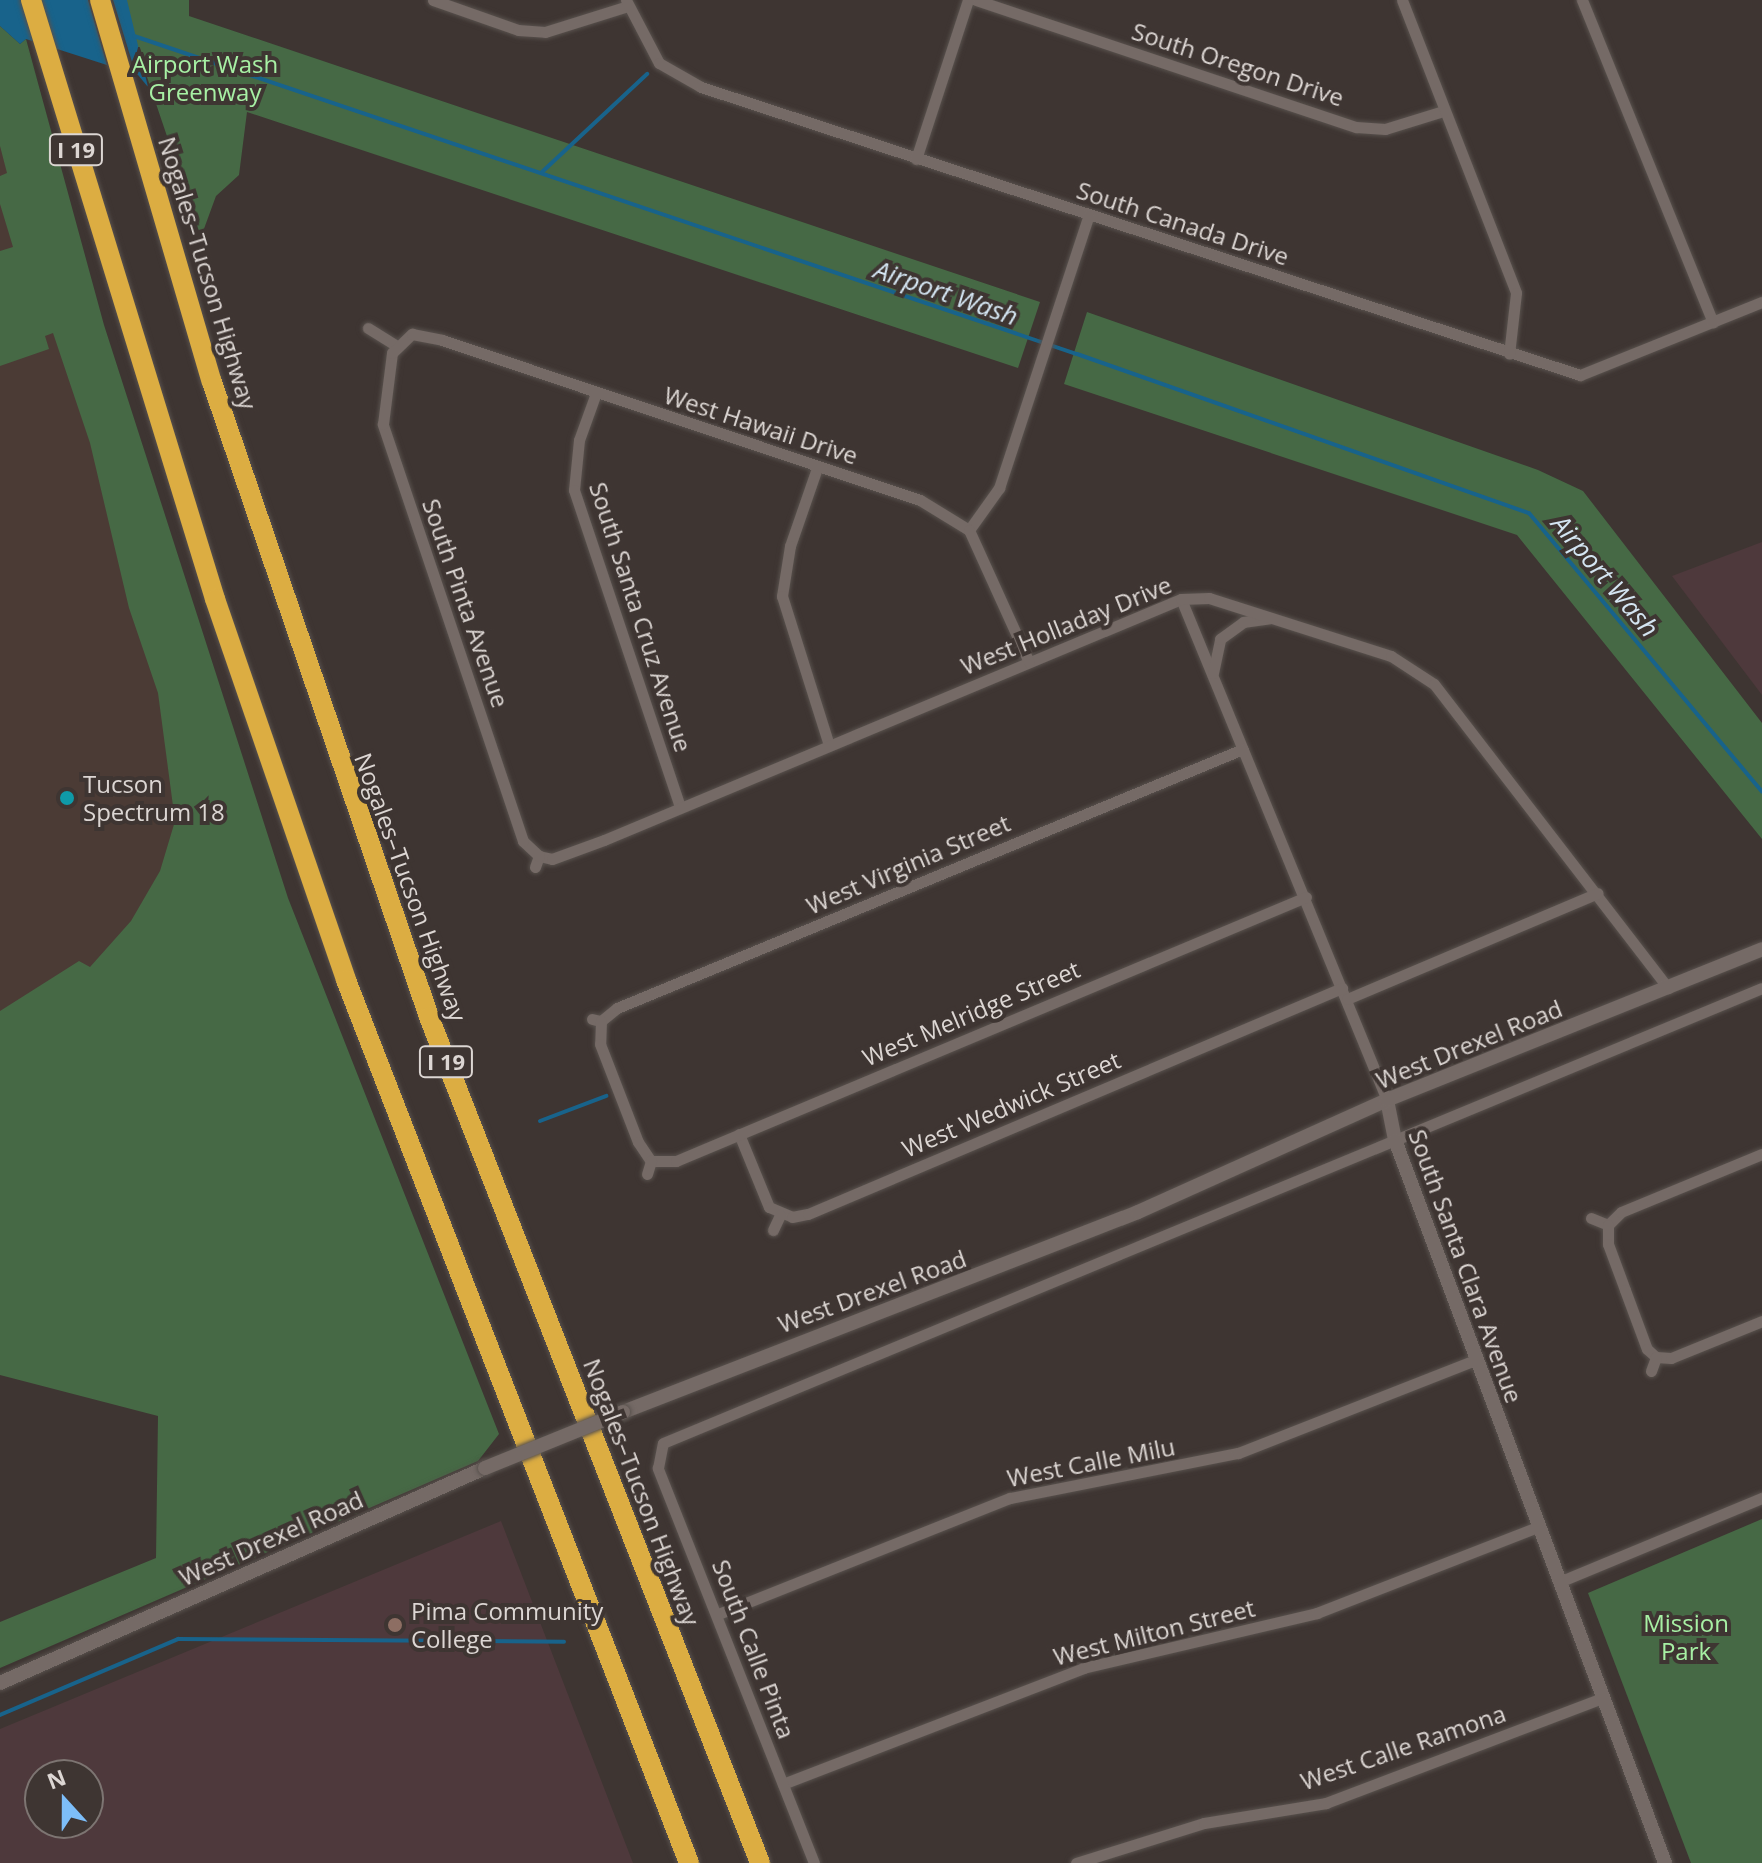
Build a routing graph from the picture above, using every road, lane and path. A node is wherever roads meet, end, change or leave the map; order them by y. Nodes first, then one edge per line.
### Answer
1 (31, 0) edge
2 (100, 0) edge
3 (433, 0) edge
4 (968, 0) edge
5 (976, 0) edge
6 (1402, 0) edge
7 (1582, 0) edge
8 (627, 3) edge
9 (1443, 111) junction
10 (916, 159) junction
11 (1089, 214) junction
12 (1762, 302) edge
13 (1713, 322) junction
14 (368, 328) dead end
15 (397, 345) junction
16 (1509, 354) junction
17 (596, 393) junction
18 (817, 468) junction
19 (969, 530) junction
20 (1181, 599) junction
21 (1275, 617) junction
22 (1029, 662) junction
23 (1212, 678) junction
24 (829, 745) junction
25 (1243, 749) junction
26 (680, 807) junction
27 (537, 861) joint
28 (1598, 893) junction
29 (1306, 897) junction
30 (1762, 949) edge
31 (1668, 988) junction
32 (1762, 988) edge
33 (1344, 994) junction
34 (1387, 1100) junction
35 (739, 1134) junction
36 (1395, 1140) junction
37 (1762, 1154) edge
38 (651, 1161) junction
39 (647, 1174) dead end
40 (780, 1215) junction
41 (1591, 1218) dead end
42 (1608, 1225) junction
43 (773, 1230) dead end
44 (1762, 1321) edge
45 (1656, 1357) junction
46 (1475, 1360) junction
47 (1651, 1371) dead end
48 (1762, 1498) edge
49 (1538, 1527) junction
50 (1559, 1582) junction
51 (718, 1614) junction
52 (0, 1683) edge
53 (1603, 1698) junction
54 (783, 1784) junction
55 (689, 1863) edge
56 (760, 1863) edge
57 (814, 1863) edge
58 (1076, 1863) edge
59 (1665, 1863) edge

1 - 55 highway, I 19
2 - 56 highway, Nogales–Tucson Highway / I 19
3 - 8 street
4 - 10 street
5 - 9 street, South Oregon Drive
6 - 9 street
7 - 13 street
8 - 10 street, South Canada Drive
9 - 16 street
10 - 11 street, South Canada Drive
11 - 16 street, South Canada Drive
11 - 19 street
12 - 13 street, South Canada Drive
13 - 16 street, South Canada Drive
14 - 15 street
15 - 17 street, West Hawaii Drive
15 - 27 street, South Pinta Avenue
17 - 18 street, West Hawaii Drive
17 - 26 street, South Santa Cruz Avenue
18 - 19 street, West Hawaii Drive
18 - 24 street
19 - 22 street
20 - 21 street, West Holladay Drive
20 - 22 street, West Holladay Drive
20 - 23 street, South Santa Clara Avenue
21 - 23 street
21 - 28 street, West Holladay Drive
22 - 24 street, West Holladay Drive
23 - 25 street, South Santa Clara Avenue
24 - 26 street, West Holladay Drive
25 - 29 street, South Santa Clara Avenue
25 - 38 street, West Virginia Street
26 - 27 street, West Holladay Drive
28 - 31 street, West Holladay Drive
28 - 33 street, West Wedwick Street
29 - 33 street, South Santa Clara Avenue
29 - 35 street, West Melridge Street
30 - 31 street, West Drexel Road
31 - 34 street, West Drexel Road
32 - 36 street
33 - 34 street, South Santa Clara Avenue
33 - 40 street, West Wedwick Street
34 - 36 street, South Santa Clara Avenue
34 - 52 street, West Drexel Road, bridge
35 - 38 street, West Melridge Street
35 - 40 street
36 - 46 street, South Santa Clara Avenue
36 - 51 street, South Calle Pinta
37 - 42 street
38 - 39 street
40 - 43 street
41 - 42 street
42 - 45 street
44 - 45 street
45 - 47 street
46 - 49 street, South Santa Clara Avenue
46 - 51 street, West Calle Milu
48 - 50 street
49 - 50 street, South Santa Clara Avenue
49 - 54 street, West Milton Street
50 - 53 street, South Santa Clara Avenue
51 - 54 street, South Calle Pinta
53 - 58 street, West Calle Ramona
53 - 59 street, South Santa Clara Avenue
54 - 57 street, South Calle Pinta

